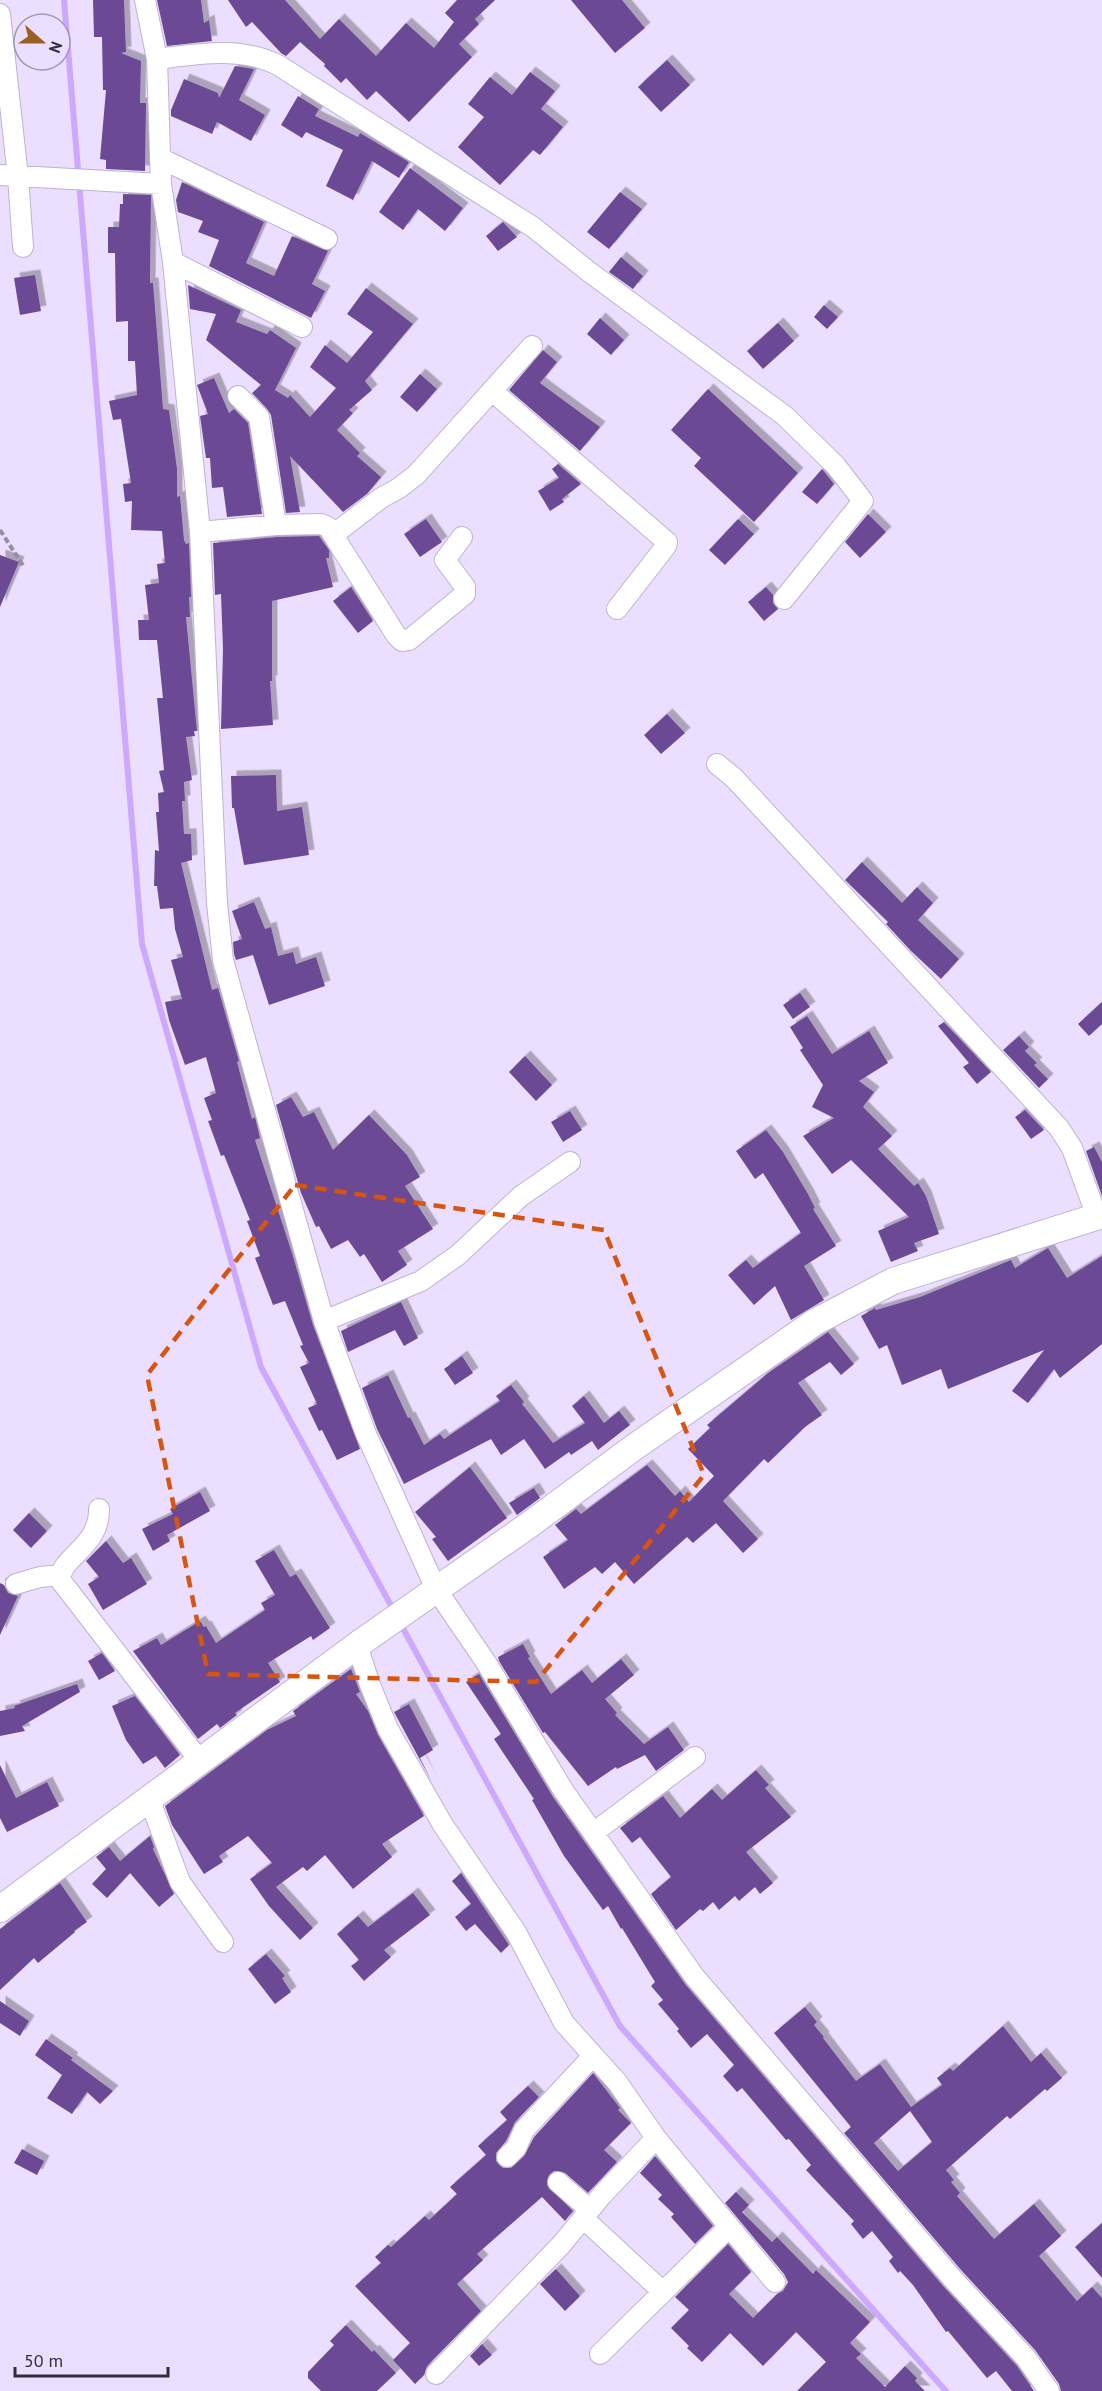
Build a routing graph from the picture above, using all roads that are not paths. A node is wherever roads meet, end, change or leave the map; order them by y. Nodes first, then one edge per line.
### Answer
1 (145, 0) edge
2 (0, 14) edge
3 (157, 59) junction
4 (162, 159) junction
5 (16, 177) edge
6 (161, 184) junction
7 (327, 239) dead end
8 (23, 247) dead end
9 (173, 262) junction
10 (302, 327) dead end
11 (532, 346) dead end
12 (492, 391) junction
13 (238, 396) dead end
14 (276, 525) junction
15 (200, 532) junction
16 (333, 535) junction
17 (462, 537) dead end
18 (784, 599) dead end
19 (617, 609) dead end
20 (717, 764) dead end
21 (570, 1162) dead end
22 (1100, 1216) edge
23 (324, 1321) junction
24 (99, 1509) dead end
25 (60, 1575) junction
26 (16, 1584) dead end
27 (427, 1595) junction
28 (358, 1644) junction
29 (695, 1757) dead end
30 (200, 1761) junction
31 (149, 1798) junction
32 (593, 1833) junction
33 (0, 1909) edge
34 (223, 1942) dead end
35 (592, 2054) junction
36 (656, 2138) junction
37 (507, 2157) dead end
38 (558, 2182) dead end
39 (587, 2214) junction
40 (729, 2228) junction
41 (775, 2282) dead end
42 (662, 2291) junction
43 (600, 2354) dead end
44 (436, 2374) dead end
45 (1049, 2391) edge

1 - 3 street
2 - 5 street
3 - 4 street
3 - 18 street
4 - 6 street
4 - 7 street
5 - 6 street
5 - 8 street
6 - 9 street
9 - 10 street
9 - 15 street
11 - 12 street
12 - 16 street
12 - 19 street
13 - 14 street
14 - 15 street
14 - 16 street
15 - 23 street
16 - 17 street
20 - 22 street
21 - 23 street
22 - 27 street
23 - 27 street
24 - 25 street
25 - 26 street
25 - 30 street
27 - 28 street
27 - 32 street
28 - 30 street
28 - 35 street
29 - 32 street
30 - 31 street
31 - 33 street
31 - 34 street
32 - 45 street
35 - 36 street
35 - 37 street
36 - 39 street
36 - 40 street
38 - 39 street
39 - 42 street
39 - 44 street
40 - 41 street
40 - 42 street
42 - 43 street

